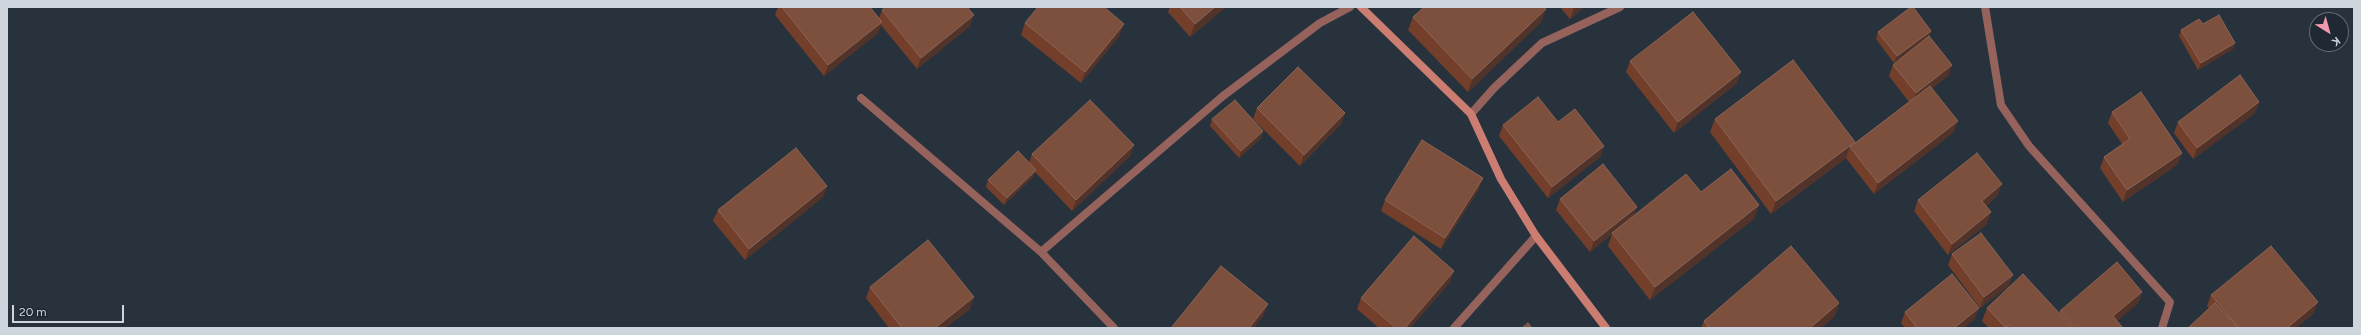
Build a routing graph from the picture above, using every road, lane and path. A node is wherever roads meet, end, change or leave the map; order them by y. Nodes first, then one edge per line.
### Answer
1 (1350, 7) edge
2 (1361, 7) edge
3 (1620, 7) edge
4 (1985, 7) edge
5 (861, 98) dead end
6 (1471, 114) junction
7 (1536, 236) junction
8 (1041, 252) junction
9 (1114, 328) edge
10 (1454, 328) edge
11 (1606, 328) edge
12 (2162, 328) edge

1 - 8 street
2 - 6 street
3 - 6 street
4 - 12 street
5 - 8 street
6 - 7 street
7 - 10 street
7 - 11 street
8 - 9 street

